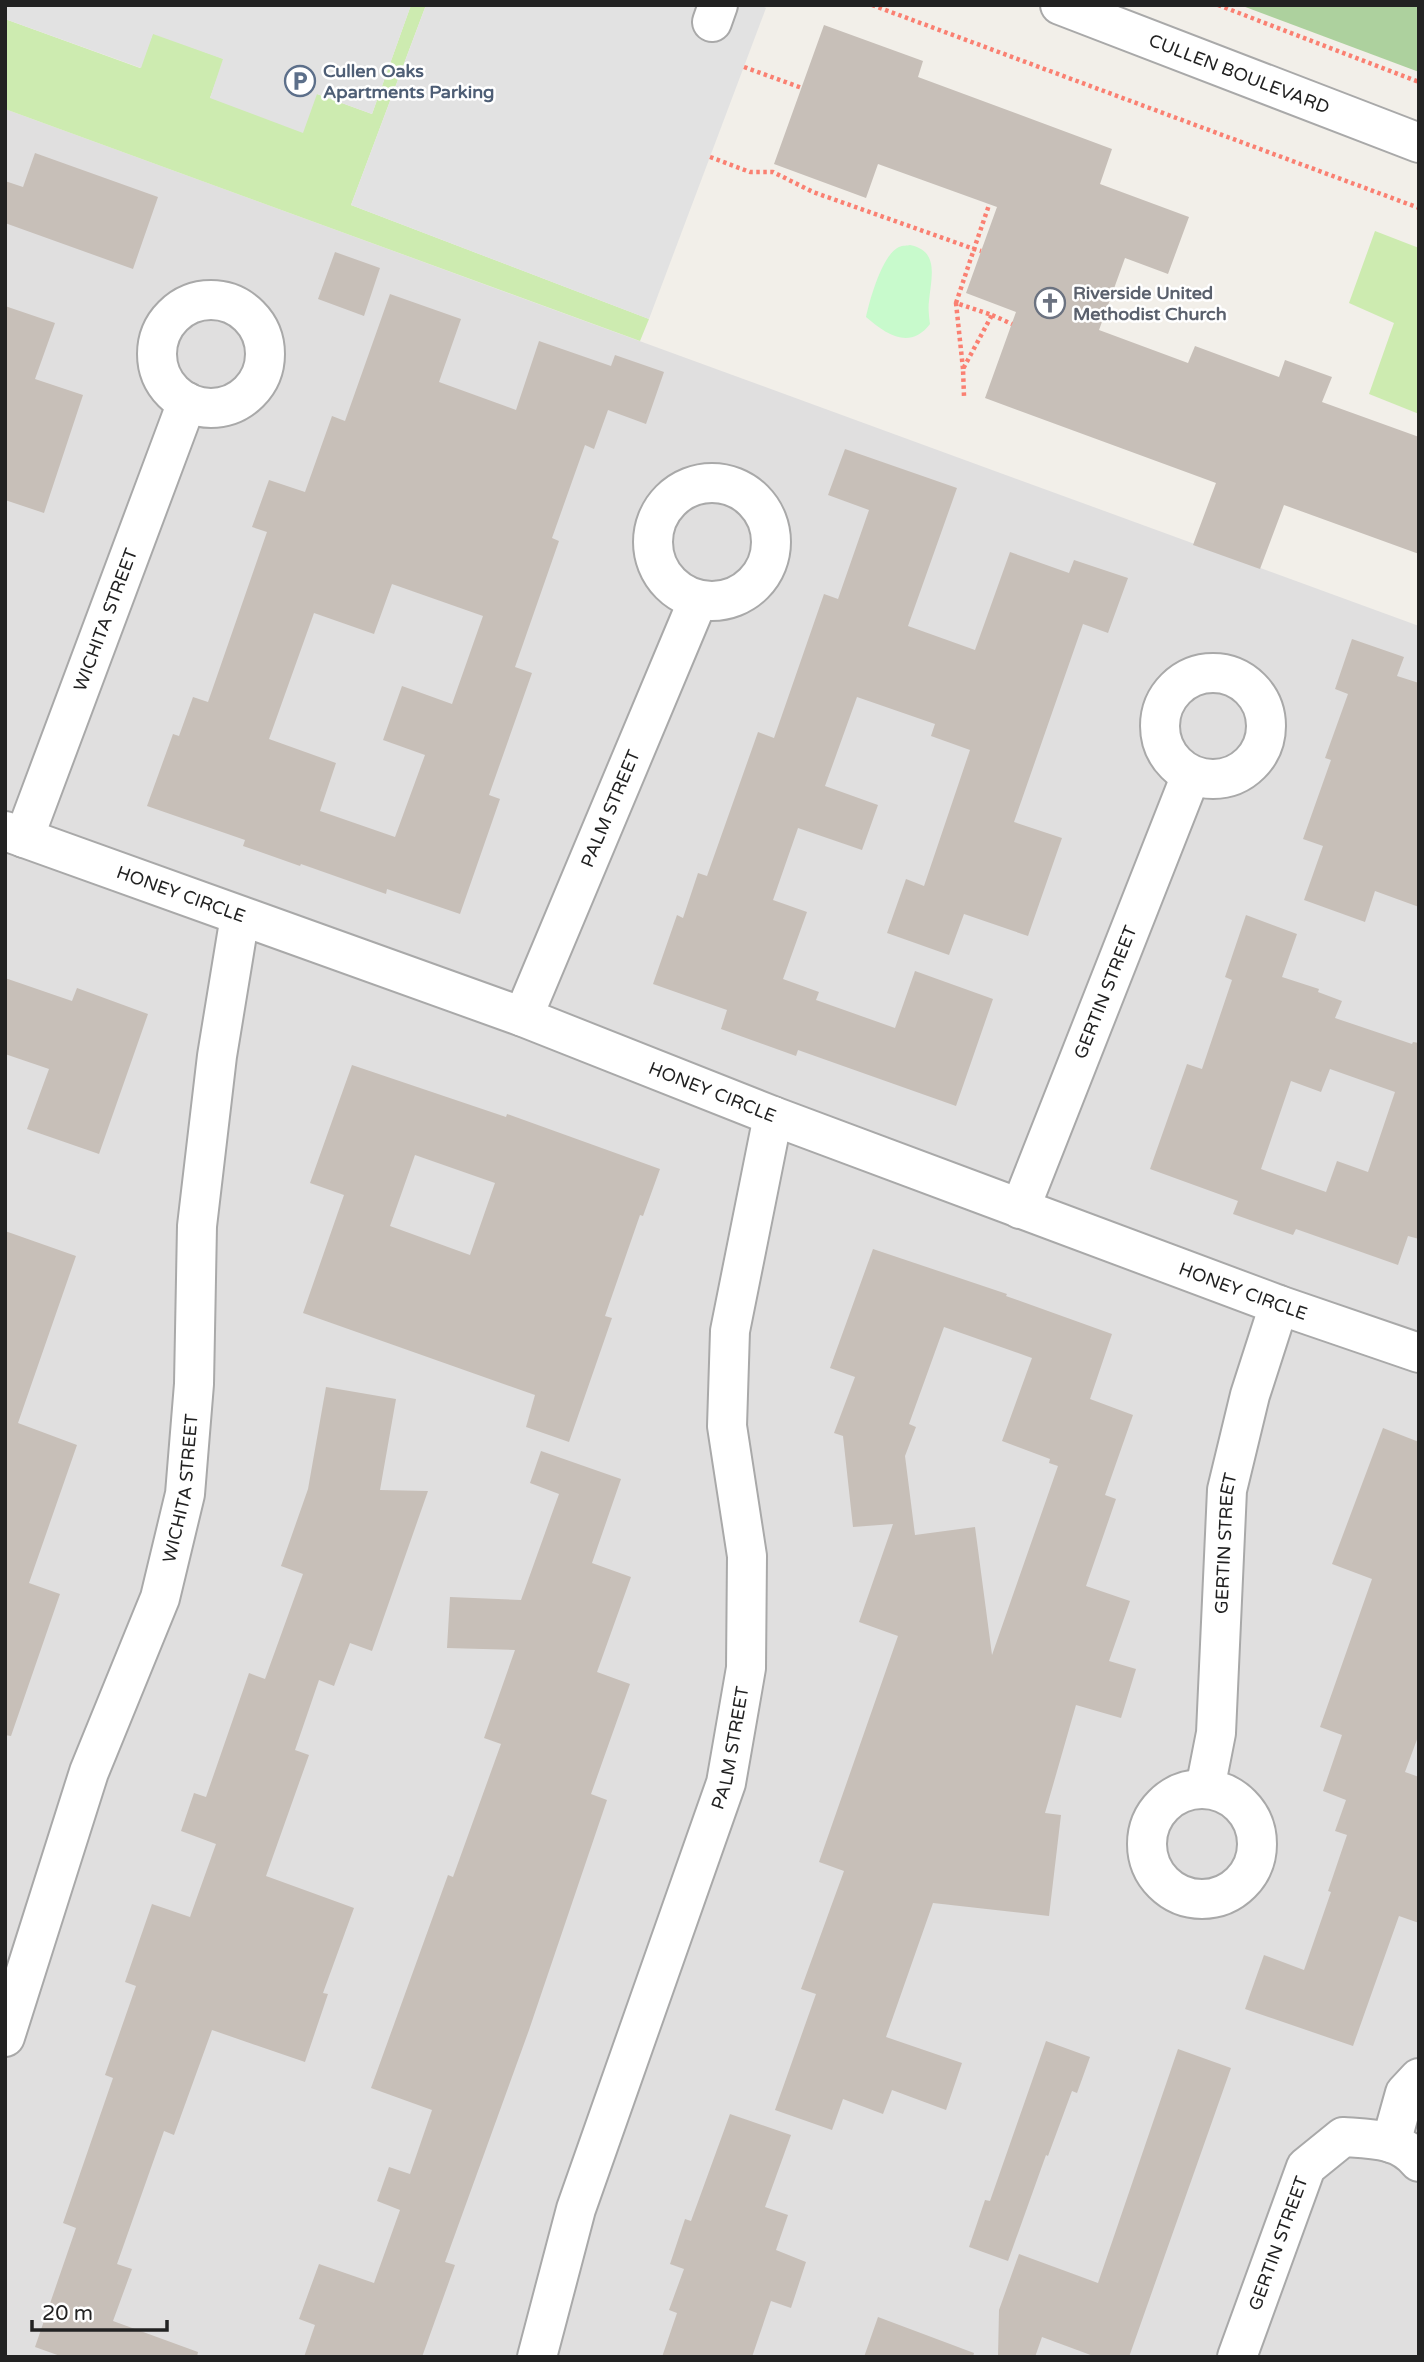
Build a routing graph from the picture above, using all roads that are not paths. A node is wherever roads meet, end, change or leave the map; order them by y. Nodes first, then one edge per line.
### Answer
1 (1060, 5) edge
2 (1419, 144) edge
3 (187, 402) dead end
4 (698, 600) dead end
5 (1191, 775) dead end
6 (15, 834) edge
7 (240, 916) junction
8 (523, 1017) junction
9 (772, 1116) junction
10 (1020, 1209) junction
11 (1279, 1305) junction
12 (1419, 1353) edge
13 (1205, 1788) dead end
14 (5, 2037) edge
15 (1419, 2078) edge
16 (1396, 2148) edge
17 (537, 2357) edge
18 (1237, 2357) edge

1 - 2 street, CULLEN BOULEVARD
3 - 6 street, WICHITA STREET
4 - 8 street, PALM STREET
5 - 10 street, GERTIN STREET
6 - 7 street, HONEY CIRCLE
7 - 8 street, HONEY CIRCLE
7 - 14 street, WICHITA STREET
8 - 9 street, HONEY CIRCLE
9 - 10 street, HONEY CIRCLE
9 - 17 street, PALM STREET
10 - 11 street, HONEY CIRCLE
11 - 12 street, HONEY CIRCLE
11 - 13 street, GERTIN STREET
15 - 16 street
16 - 18 street, GERTIN STREET

